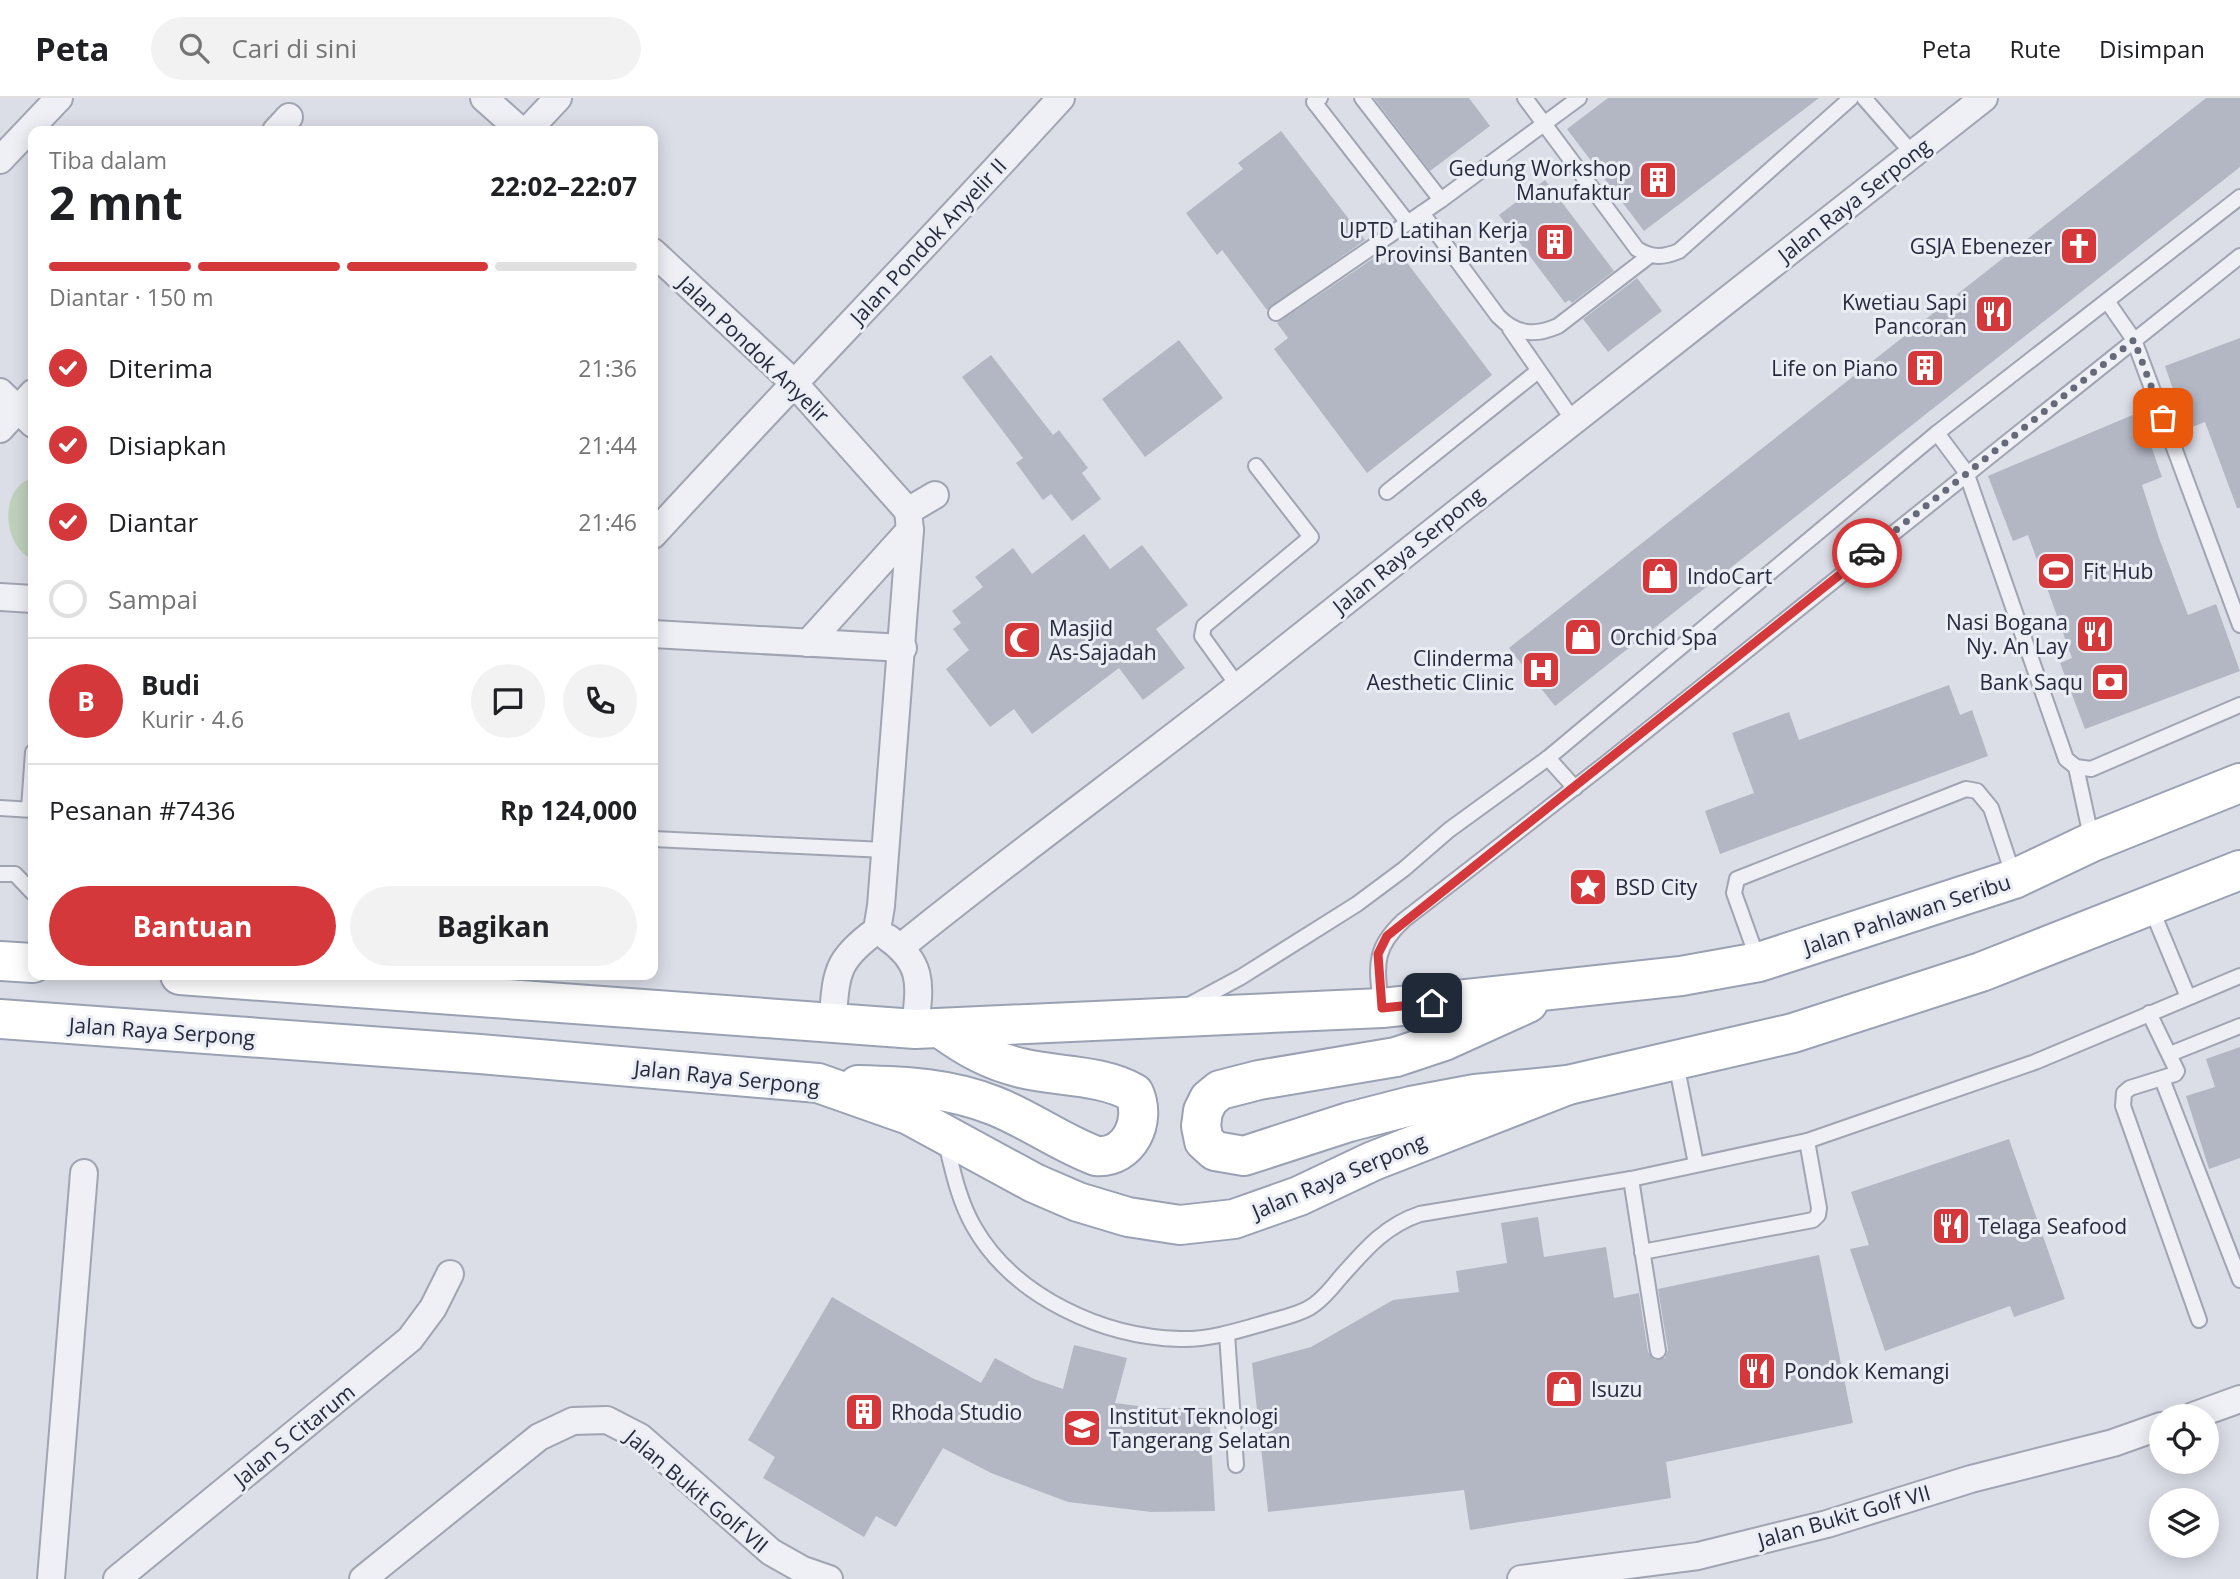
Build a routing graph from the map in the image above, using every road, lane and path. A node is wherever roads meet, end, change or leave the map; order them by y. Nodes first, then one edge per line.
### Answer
1 (59, 98) edge
2 (485, 98) edge
3 (558, 98) edge
4 (1061, 98) edge
5 (1320, 98) edge
6 (1362, 98) edge
7 (1525, 98) edge
8 (1579, 98) edge
9 (1851, 98) edge
10 (1864, 98) edge
11 (1984, 98) edge
12 (1546, 123) junction
13 (32, 126) edge
14 (516, 126) edge
15 (532, 126) edge
16 (28, 131) edge
17 (1913, 154) junction
18 (0, 160) edge
19 (2240, 197) edge
20 (1441, 200) junction
21 (1422, 213) junction
22 (1408, 223) junction
23 (1649, 256) junction
24 (2240, 256) edge
25 (658, 257) edge
26 (2107, 301) junction
27 (1276, 313) dead end
28 (1510, 329) junction
29 (2134, 340) junction
30 (1538, 371) junction
31 (793, 382) junction
32 (21, 405) edge
33 (1573, 420) junction
34 (0, 429) edge
35 (1937, 433) junction
36 (1256, 466) dead end
37 (1966, 472) junction
38 (1387, 492) dead end
39 (935, 495) dead end
40 (909, 521) junction
41 (658, 530) edge
42 (0, 597) edge
43 (28, 599) edge
44 (2240, 625) edge
45 (658, 634) edge
46 (808, 643) junction
47 (903, 648) junction
48 (1238, 686) junction
49 (2240, 705) edge
50 (1548, 758) junction
51 (2076, 767) junction
52 (2240, 783) edge
53 (1575, 788) junction
54 (0, 808) edge
55 (28, 809) edge
56 (658, 839) edge
57 (2092, 842) junction
58 (885, 850) junction
59 (0, 874) edge
60 (2236, 875) edge
61 (2014, 878) junction
62 (28, 888) edge
63 (2150, 906) junction
64 (877, 930) junction
65 (901, 947) junction
66 (0, 961) edge
67 (1759, 962) junction
68 (28, 964) edge
69 (2240, 976) edge
70 (245, 980) edge
71 (1559, 989) junction
72 (2188, 997) junction
73 (1382, 1008) junction
74 (2149, 1013) junction
75 (0, 1019) edge
76 (1164, 1019) junction
77 (832, 1025) junction
78 (2240, 1026) edge
79 (929, 1030) junction
80 (2170, 1054) junction
81 (1676, 1063) junction
82 (2162, 1079) junction
83 (818, 1083) junction
84 (1568, 1085) junction
85 (943, 1131) junction
86 (1807, 1141) junction
87 (1696, 1164) junction
88 (84, 1173) dead end
89 (1631, 1179) junction
90 (1642, 1252) junction
91 (450, 1274) dead end
92 (2240, 1280) edge
93 (2199, 1320) dead end
94 (1227, 1334) junction
95 (1658, 1351) dead end
96 (2240, 1399) edge
97 (2219, 1407) edge
98 (2149, 1430) edge
99 (1236, 1465) dead end
100 (51, 1579) edge
101 (117, 1579) edge
102 (363, 1579) edge
103 (829, 1579) edge
104 (1521, 1579) edge

1 - 13 street
2 - 14 street
3 - 15 street
4 - 31 street, Jalan Pondok Anyelir II
5 - 22 lane
6 - 20 lane
7 - 12 lane
8 - 12 lane
9 - 23 lane
10 - 17 lane
11 - 17 street, Jalan Raya Serpong
12 - 20 lane
12 - 23 lane
16 - 18 street
17 - 33 street, Jalan Raya Serpong
19 - 26 lane
20 - 21 lane
21 - 22 lane
21 - 28 lane
22 - 27 lane
23 - 28 lane
24 - 29 lane
25 - 31 street, Jalan Pondok Anyelir
26 - 29 lane
26 - 35 lane
28 - 30 lane
29 - 37 lane
29 - 44 lane
30 - 33 lane
30 - 38 lane
31 - 40 street, Jalan Pondok Anyelir
31 - 41 street, Jalan Pondok Anyelir II
32 - 34 street
33 - 48 street, Jalan Raya Serpong
35 - 37 lane
35 - 50 lane
36 - 48 lane
37 - 51 lane
37 - 53 lane
39 - 40 street
40 - 46 street
40 - 47 street
42 - 43 street
45 - 46 street
46 - 47 street
47 - 58 street
48 - 65 street, Jalan Raya Serpong
49 - 51 lane
50 - 53 lane
50 - 76 lane
51 - 57 lane
52 - 57 main road, Jalan Pahlawan Seribu
53 - 73 lane
54 - 55 lane
56 - 58 lane
57 - 61 main road, Jalan Pahlawan Seribu
58 - 64 street
59 - 62 lane
60 - 63 main road
61 - 67 main road, Jalan Pahlawan Seribu
61 - 67 lane
63 - 72 lane
63 - 81 main road
64 - 65 street
64 - 77 street
65 - 79 street
66 - 68 main road
67 - 71 main road, Jalan Pahlawan Seribu
69 - 72 lane
70 - 77 main road
71 - 73 main road
71 - 84 main road
72 - 74 lane
73 - 76 main road
74 - 80 lane
74 - 86 lane
75 - 83 main road, Jalan Raya Serpong
76 - 79 main road
77 - 79 main road
78 - 80 lane
79 - 83 main road
80 - 82 lane
81 - 84 main road
81 - 87 lane
82 - 92 lane
82 - 93 lane
83 - 85 main road, Jalan Raya Serpong
84 - 85 main road, Jalan Raya Serpong
85 - 94 lane
86 - 87 lane
86 - 90 lane
87 - 89 lane
88 - 100 street
89 - 90 lane
89 - 94 lane
90 - 95 lane
91 - 101 street, Jalan S Citarum
94 - 99 lane
96 - 97 street
98 - 104 street, Jalan Bukit Golf VII
102 - 103 street, Jalan Bukit Golf VII

